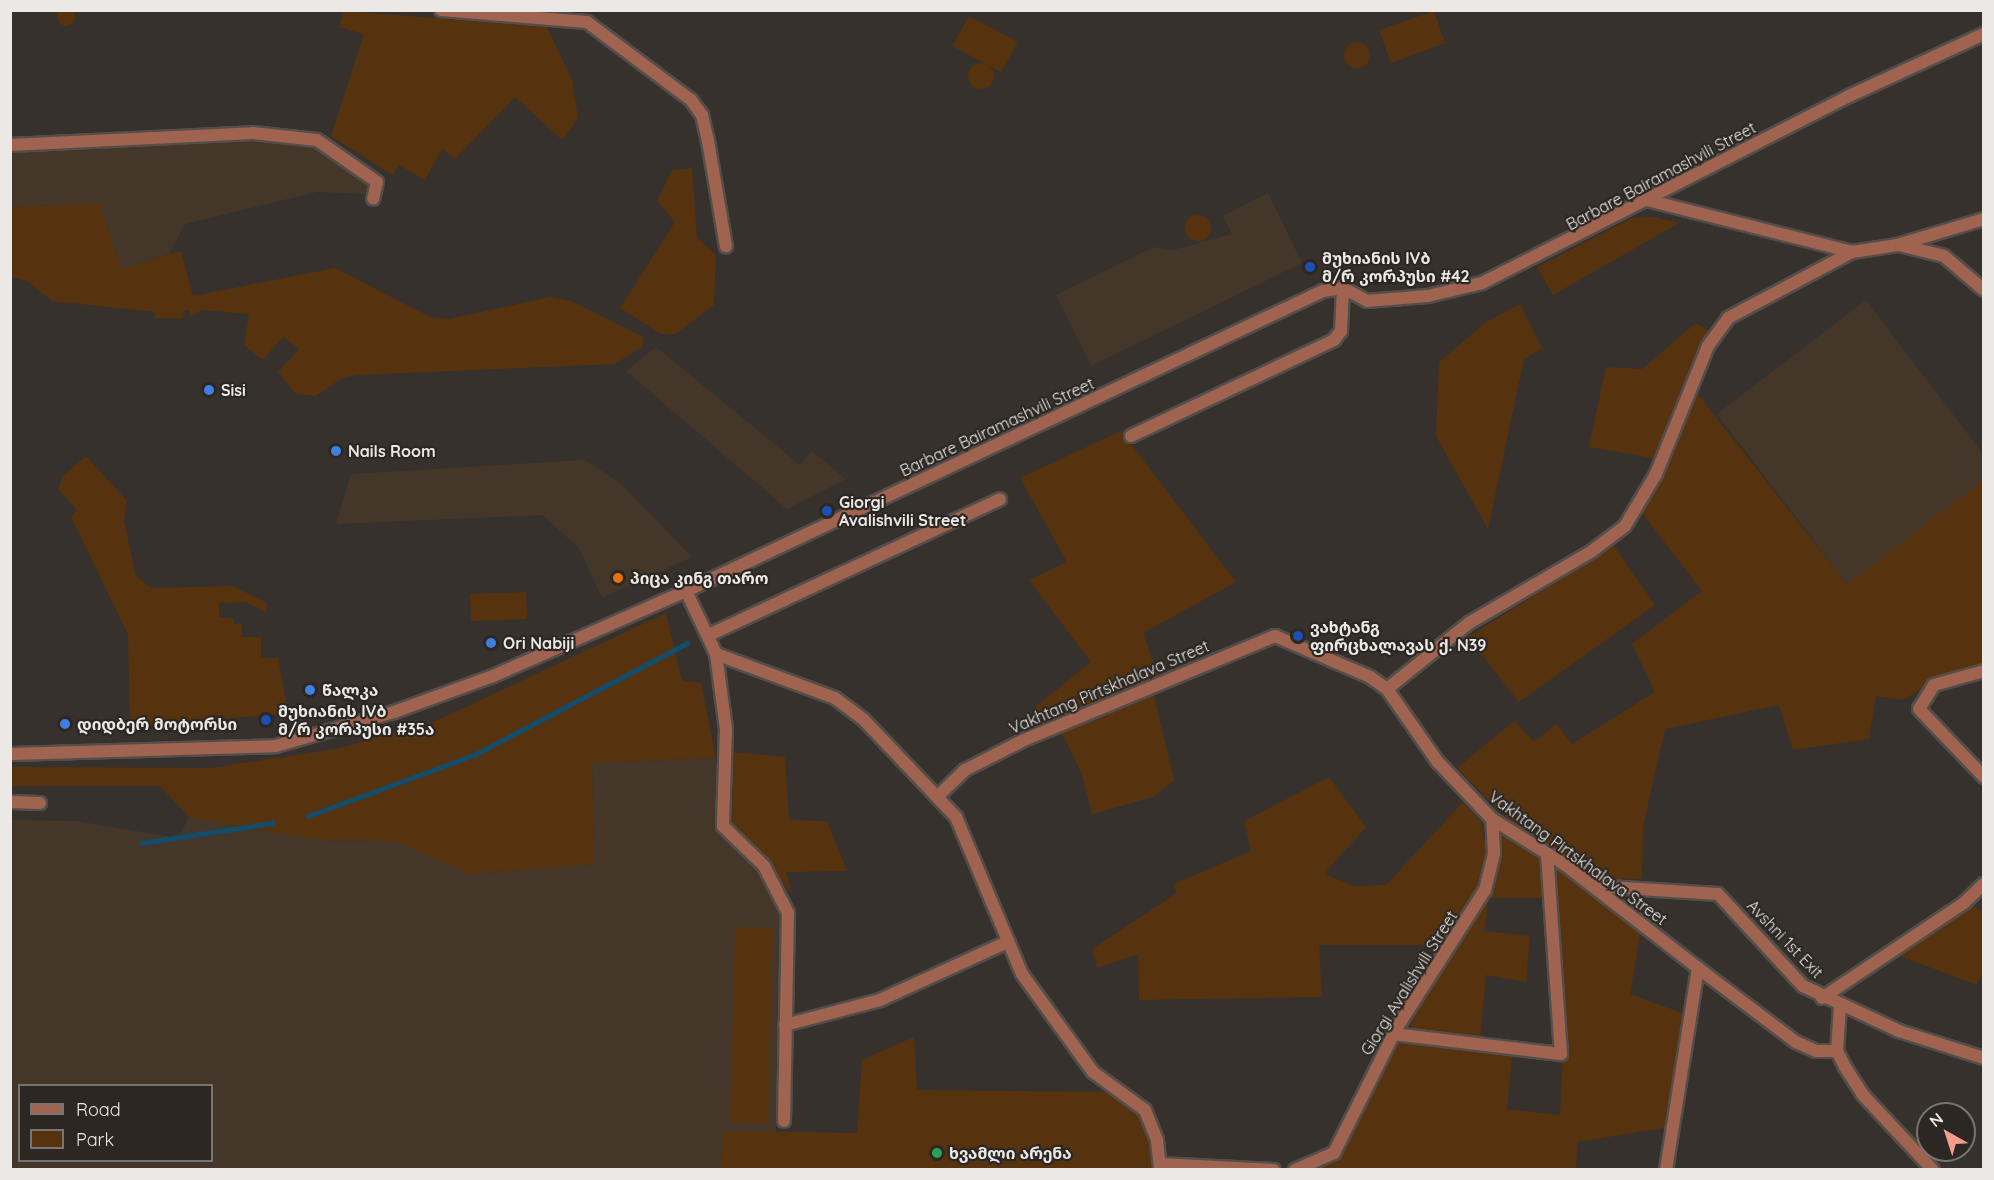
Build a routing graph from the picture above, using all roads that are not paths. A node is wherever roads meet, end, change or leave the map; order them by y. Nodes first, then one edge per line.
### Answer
1 (441, 10) edge
2 (1983, 34) edge
3 (10, 145) edge
4 (373, 199) dead end
5 (1647, 200) junction
6 (1983, 219) edge
7 (1897, 245) junction
8 (726, 246) dead end
9 (1852, 252) junction
10 (1343, 288) junction
11 (1983, 290) edge
12 (1131, 436) dead end
13 (1000, 499) dead end
14 (686, 591) junction
15 (709, 635) junction
16 (716, 654) junction
17 (1983, 671) edge
18 (1387, 689) junction
19 (10, 754) edge
20 (1983, 777) edge
21 (937, 797) junction
22 (10, 802) edge
23 (40, 803) dead end
24 (1492, 819) junction
25 (1547, 854) junction
26 (1983, 884) edge
27 (1593, 886) junction
28 (1007, 942) junction
29 (1698, 968) junction
30 (1822, 998) junction
31 (1840, 1006) junction
32 (785, 1025) junction
33 (1393, 1034) junction
34 (1837, 1051) junction
35 (1983, 1058) edge
36 (784, 1120) dead end
37 (1160, 1167) edge
38 (1274, 1170) edge
39 (1295, 1170) edge
40 (1666, 1170) edge
41 (1933, 1170) edge

1 - 8 street
2 - 5 street, Barbare Bairamashvili Street
3 - 4 street
5 - 9 street
5 - 10 street, Barbare Bairamashvili Street
6 - 7 street
7 - 9 street
7 - 11 street
9 - 18 street
10 - 12 street
10 - 14 street, Barbare Bairamashvili Street
13 - 15 street
14 - 15 street
14 - 19 street, Barbare Bairamashvili Street
15 - 16 street
16 - 21 street
16 - 32 street
17 - 20 street
18 - 21 street, Vakhtang Pirtskhalava Street
18 - 24 street, Vakhtang Pirtskhalava Street
21 - 28 street
22 - 23 street
24 - 25 street, Vakhtang Pirtskhalava Street
24 - 33 street, Giorgi Avalishvili Street
25 - 27 street, Vakhtang Pirtskhalava Street
25 - 33 street
26 - 30 street
27 - 29 street, Vakhtang Pirtskhalava Street
27 - 30 street, Avshni 1st Exit
28 - 32 street
28 - 37 street
29 - 34 street, Vakhtang Pirtskhalava Street
29 - 40 street
30 - 31 street, Avshni 1st Exit
31 - 34 street
31 - 35 street, Avshni 1st Exit
32 - 36 street
33 - 39 street, Giorgi Avalishvili Street
34 - 41 street
37 - 38 street

